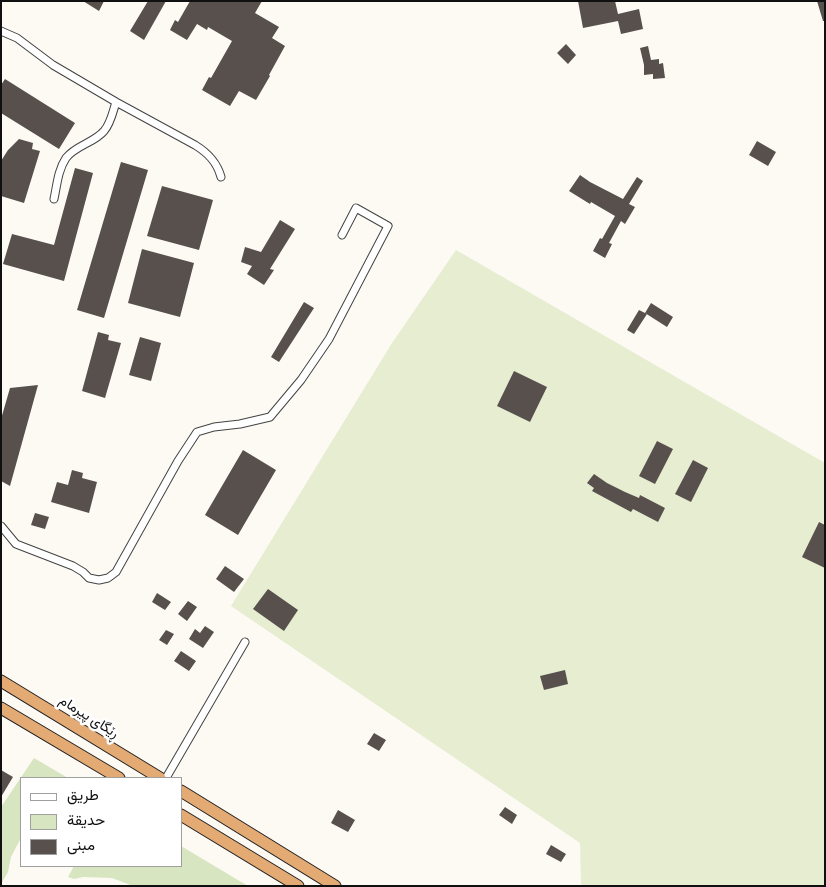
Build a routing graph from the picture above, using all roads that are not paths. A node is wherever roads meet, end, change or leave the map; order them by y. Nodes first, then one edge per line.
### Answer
1 (1, 31) edge
2 (116, 102) junction
3 (221, 177) dead end
4 (54, 199) dead end
5 (342, 235) dead end
6 (1, 526) edge
7 (245, 642) dead end
8 (1, 681) edge
9 (1, 708) edge
10 (117, 777) edge
11 (158, 777) edge
12 (167, 777) edge
13 (182, 792) edge
14 (182, 816) edge
15 (298, 886) edge
16 (335, 886) edge

1 - 2 street
2 - 3 street
2 - 4 street
5 - 6 street
7 - 12 street
8 - 11 highway, ڕێگای پیرمام
9 - 10 highway
13 - 16 highway
14 - 15 highway

